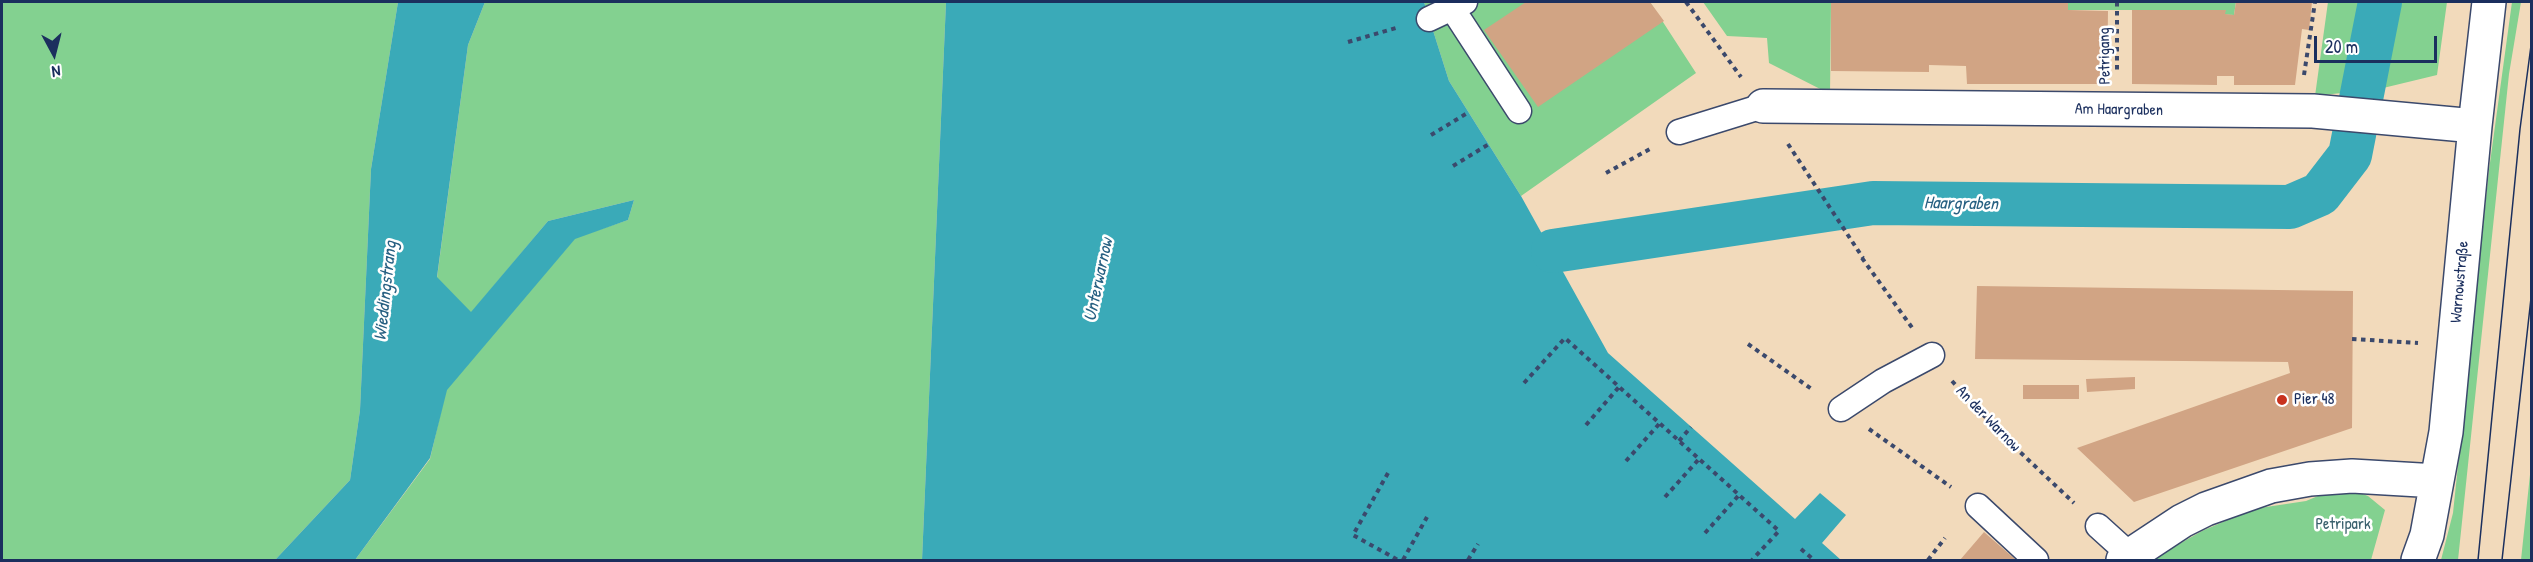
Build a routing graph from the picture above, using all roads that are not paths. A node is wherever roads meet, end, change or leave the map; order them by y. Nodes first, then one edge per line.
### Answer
1 (2489, 2) edge
2 (1460, 5) edge
3 (1429, 19) road end
4 (1763, 106) joint
5 (1519, 111) dead end
6 (2475, 126) junction
7 (1679, 132) road end
8 (1932, 355) road end
9 (1841, 409) dead end
10 (2437, 481) junction
11 (1977, 506) dead end
12 (2098, 526) road end
13 (2127, 558) edge
14 (2036, 561) edge
15 (2418, 561) edge

1 - 6 street, Warnowstraße
2 - 3 lane
2 - 5 lane
4 - 6 street, Am Haargraben
4 - 7 lane
6 - 10 street, Warnowstraße
8 - 9 lane
10 - 13 street
10 - 15 street, Warnowstraße
11 - 14 lane
12 - 13 lane

